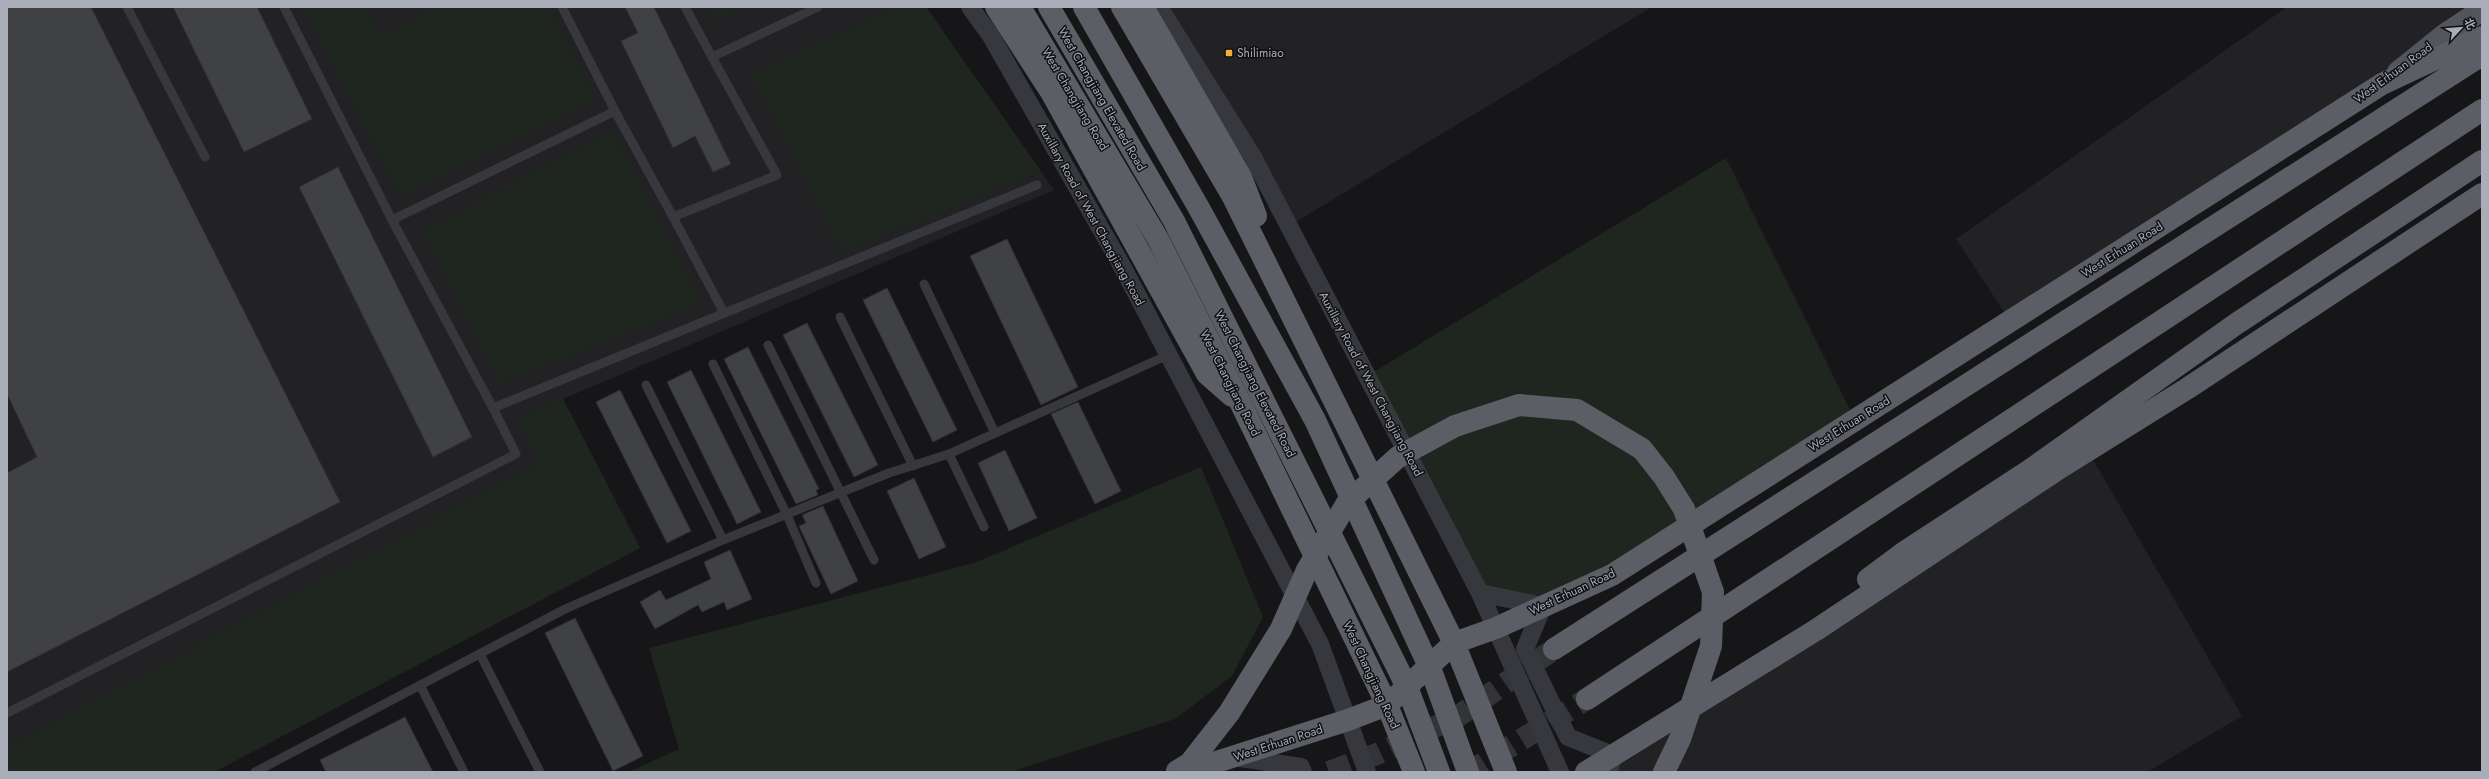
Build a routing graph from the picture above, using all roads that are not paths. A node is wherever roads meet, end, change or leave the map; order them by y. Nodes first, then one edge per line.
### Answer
1 (127, 7) edge
2 (284, 7) edge
3 (562, 7) edge
4 (684, 7) edge
5 (818, 7) edge
6 (970, 7) edge
7 (996, 7) edge
8 (1020, 7) edge
9 (1049, 7) edge
10 (1084, 7) edge
11 (1122, 7) edge
12 (1143, 7) edge
13 (1159, 7) edge
14 (2482, 10) edge
15 (2482, 38) edge
16 (2482, 55) edge
17 (712, 56) junction
18 (2382, 84) junction
19 (2482, 110) edge
20 (615, 111) junction
21 (205, 157) dead end
22 (2482, 161) edge
23 (1037, 185) dead end
24 (2482, 194) edge
25 (674, 217) junction
26 (392, 220) junction
27 (924, 284) dead end
28 (724, 313) junction
29 (840, 317) dead end
30 (768, 345) dead end
31 (1309, 350) junction
32 (1168, 355) junction
33 (713, 364) dead end
34 (646, 385) dead end
35 (1242, 406) junction
36 (493, 408) junction
37 (995, 433) junction
38 (949, 454) junction
39 (913, 466) junction
40 (842, 493) junction
41 (787, 515) junction
42 (984, 527) dead end
43 (723, 540) junction
44 (874, 560) dead end
45 (816, 583) dead end
46 (1480, 593) junction
47 (1543, 606) junction
48 (1496, 628) junction
49 (1454, 643) junction
50 (1554, 649) tunnel mouth
51 (480, 654) junction
52 (420, 686) junction
53 (1587, 699) tunnel mouth
54 (1387, 705) junction
55 (7, 713) edge
56 (1348, 720) junction
57 (1680, 739) junction
58 (1233, 757) junction
59 (1611, 763) edge
60 (255, 772) edge
61 (464, 772) edge
62 (540, 772) edge
63 (1176, 772) edge
64 (1185, 772) edge
65 (1303, 772) edge
66 (1367, 772) edge
67 (1414, 772) edge
68 (1439, 772) edge
69 (1468, 772) edge
70 (1506, 772) edge
71 (1560, 772) edge
72 (1586, 772) edge
73 (1664, 772) edge

1 - 21 lane
2 - 26 lane
3 - 20 lane
4 - 17 lane
5 - 17 lane
6 - 32 street, Auxillary Road of West Changjiang Road
7 - 35 highway
8 - 35 highway, West Changjiang Road
9 - 68 highway, West Changjiang Elevated Road
10 - 69 highway
11 - 31 highway
12 - 31 highway
13 - 46 street, Auxillary Road of West Changjiang Road
14 - 18 main road, West Erhuan Road
15 - 18 highway
16 - 50 highway
17 - 25 lane
18 - 47 highway, West Erhuan Road
19 - 53 highway
20 - 25 lane
20 - 26 lane
22 - 57 highway
23 - 28 lane
24 - 59 highway
25 - 28 lane
26 - 36 lane
27 - 37 lane
28 - 36 lane
29 - 39 lane
30 - 40 lane
31 - 49 highway
32 - 37 lane
32 - 56 street, Auxillary Road of West Changjiang Road
33 - 41 lane
34 - 43 lane
35 - 54 highway, West Changjiang Road
36 - 55 lane
37 - 38 lane
38 - 39 lane
38 - 42 lane
39 - 40 lane
40 - 41 lane
40 - 44 lane
41 - 43 lane
41 - 45 lane
43 - 51 lane
46 - 47 street
46 - 48 street, Auxillary Road of West Changjiang Road
47 - 48 highway, West Erhuan Road
47 - 59 street
48 - 49 highway, West Erhuan Road
48 - 71 street, Auxillary Road of West Changjiang Road
49 - 54 highway, West Erhuan Road
49 - 70 highway
51 - 52 lane
51 - 62 lane
52 - 60 lane
52 - 61 lane
54 - 56 highway, West Erhuan Road
54 - 67 highway, West Changjiang Road
56 - 58 highway, West Erhuan Road
56 - 66 street, Auxillary Road of West Changjiang Road
57 - 63 highway
57 - 73 highway
58 - 64 highway, West Erhuan Road
58 - 65 street
59 - 72 highway

